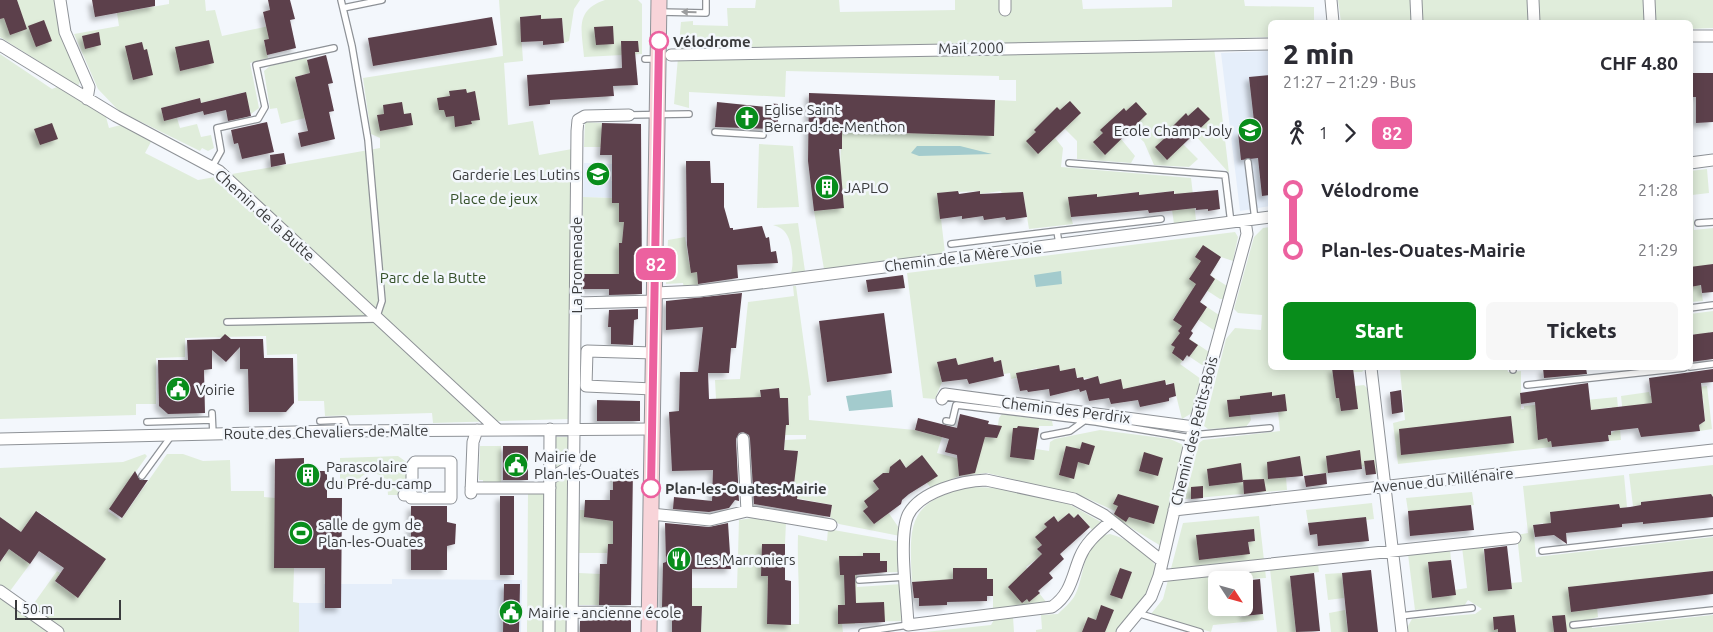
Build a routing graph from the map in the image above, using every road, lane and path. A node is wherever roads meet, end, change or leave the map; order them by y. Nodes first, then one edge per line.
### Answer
1 (60, 0) edge
2 (341, 0) edge
3 (382, 0) edge
4 (706, 0) edge
5 (1331, 0) edge
6 (1416, 0) edge
7 (1533, 0) edge
8 (1649, 0) edge
9 (659, 6) edge
10 (343, 8) junction
11 (1333, 20) edge
12 (1417, 20) edge
13 (1534, 20) edge
14 (1650, 20) edge
15 (1693, 36) edge
16 (1713, 36) edge
17 (1268, 44) edge
18 (0, 45) edge
19 (334, 48) dead end
20 (658, 58) junction
21 (86, 99) junction
22 (689, 114) dead end
23 (630, 115) joint
24 (657, 115) junction
25 (715, 132) dead end
26 (763, 135) dead end
27 (1713, 160) edge
28 (1248, 162) dead end
29 (1069, 163) dead end
30 (1693, 163) edge
31 (212, 167) junction
32 (1268, 217) edge
33 (1161, 219) dead end
34 (1250, 220) junction
35 (1713, 222) edge
36 (1231, 223) junction
37 (1698, 223) dead end
38 (1057, 231) junction
39 (951, 244) dead end
40 (1060, 244) junction
41 (655, 297) junction
42 (576, 303) junction
43 (1713, 305) edge
44 (1693, 308) edge
45 (376, 319) junction
46 (227, 322) dead end
47 (654, 353) junction
48 (1713, 364) edge
49 (1693, 367) edge
50 (1371, 370) edge
51 (1666, 370) edge
52 (1527, 385) dead end
53 (653, 389) junction
54 (942, 399) dead end
55 (320, 421) dead end
56 (946, 421) dead end
57 (1084, 421) junction
58 (147, 422) dead end
59 (1270, 428) dead end
60 (497, 429) junction
61 (550, 429) junction
62 (575, 429) junction
63 (652, 429) junction
64 (476, 430) junction
65 (348, 431) junction
66 (1192, 433) junction
67 (213, 434) junction
68 (172, 435) junction
69 (1044, 436) dead end
70 (0, 439) edge
71 (743, 439) dead end
72 (1713, 450) edge
73 (575, 463) junction
74 (142, 476) dead end
75 (550, 483) junction
76 (1384, 486) junction
77 (451, 498) joint
78 (1174, 510) junction
79 (747, 511) junction
80 (650, 514) junction
81 (1110, 522) junction
82 (831, 525) dead end
83 (1713, 532) edge
84 (1516, 538) dead end
85 (1542, 551) dead end
86 (1393, 552) junction
87 (1162, 561) junction
88 (1159, 576) junction
89 (906, 578) junction
90 (859, 580) dead end
91 (0, 591) edge
92 (1472, 608) dead end
93 (1713, 610) edge
94 (573, 612) junction
95 (650, 613) junction
96 (1137, 613) junction
97 (1400, 616) junction
98 (908, 625) junction
99 (1573, 625) dead end
100 (58, 632) edge
101 (549, 632) edge
102 (572, 632) edge
103 (649, 632) edge
104 (862, 632) edge
105 (1122, 632) edge
106 (1200, 632) edge
107 (1402, 632) edge

1 - 21 street
2 - 10 lane
3 - 10 lane
4 -> 9 lane
5 - 11 street
6 - 12 street
7 - 13 street
8 - 14 street
9 - 20 main road
10 - 45 lane
15 - 16 street
17 - 20 street, Mail 2000
18 - 21 street, Chemin de la Butte
19 - 31 lane
20 - 24 main road
21 - 31 street, Chemin de la Butte
22 - 24 lane
23 - 24 lane
23 - 42 street, La Promenade
24 - 41 main road
25 - 26 lane
27 - 30 street
28 - 34 lane
29 - 36 lane
31 - 45 street, Chemin de la Butte
32 - 34 street, Chemin de la Mère Voie
33 - 38 lane
34 - 36 street, Chemin de la Mère Voie
34 - 66 street, Chemin des Petits-Bois
35 - 37 lane
36 - 40 street, Chemin de la Mère Voie
38 - 39 lane
38 - 40 lane
40 - 41 street, Chemin de la Mère Voie
41 - 42 street, Chemin de la Mère Voie
41 - 47 main road
42 - 62 street, La Promenade
43 - 44 lane
45 - 46 lane
45 - 60 street, Chemin de la Butte
47 - 53 main road
47 - 53 street
48 - 49 lane
50 - 76 street
51 - 52 lane
53 - 63 main road
54 - 66 street, Chemin des Perdrix
55 - 65 lane
56 - 57 lane
57 - 66 lane
57 - 69 lane
58 - 67 lane
59 - 66 lane
60 - 61 street, Route des Chevaliers-de-Malte
60 - 64 street, Route des Chevaliers-de-Malte
61 - 62 street, Route des Chevaliers-de-Malte
61 - 75 street
62 - 63 street, Route des Chevaliers-de-Malte
62 - 73 street, La Promenade
63 - 80 main road
64 - 65 street, Route des Chevaliers-de-Malte
64 - 75 street
65 - 67 street, Route des Chevaliers-de-Malte
66 - 78 street, Chemin des Petits-Bois
67 - 68 street, Route des Chevaliers-de-Malte
68 - 70 street, Route des Chevaliers-de-Malte
68 - 74 lane
71 - 79 street
72 - 76 street, Avenue du Millénaire
73 - 75 street
73 - 94 street, La Promenade
75 - 101 street
76 - 78 street, Avenue du Millénaire
76 - 86 street
77 - 77 street
78 - 87 street, Chemin des Petits-Bois
79 - 80 street
79 - 82 street
80 - 95 main road
81 - 87 street
81 - 89 street
81 - 98 street
83 - 85 lane
84 - 86 street
86 - 88 street
86 - 97 street
87 - 88 street, Chemin des Petits-Bois
88 - 96 street, Chemin des Petits-Bois
89 - 90 lane
89 - 98 street
91 - 100 street
92 - 97 lane
93 - 99 lane
94 - 95 street
94 - 102 street, La Promenade
95 - 103 main road
96 - 105 street, Chemin des Petits-Bois
96 - 106 lane
97 - 107 street
98 - 104 lane

